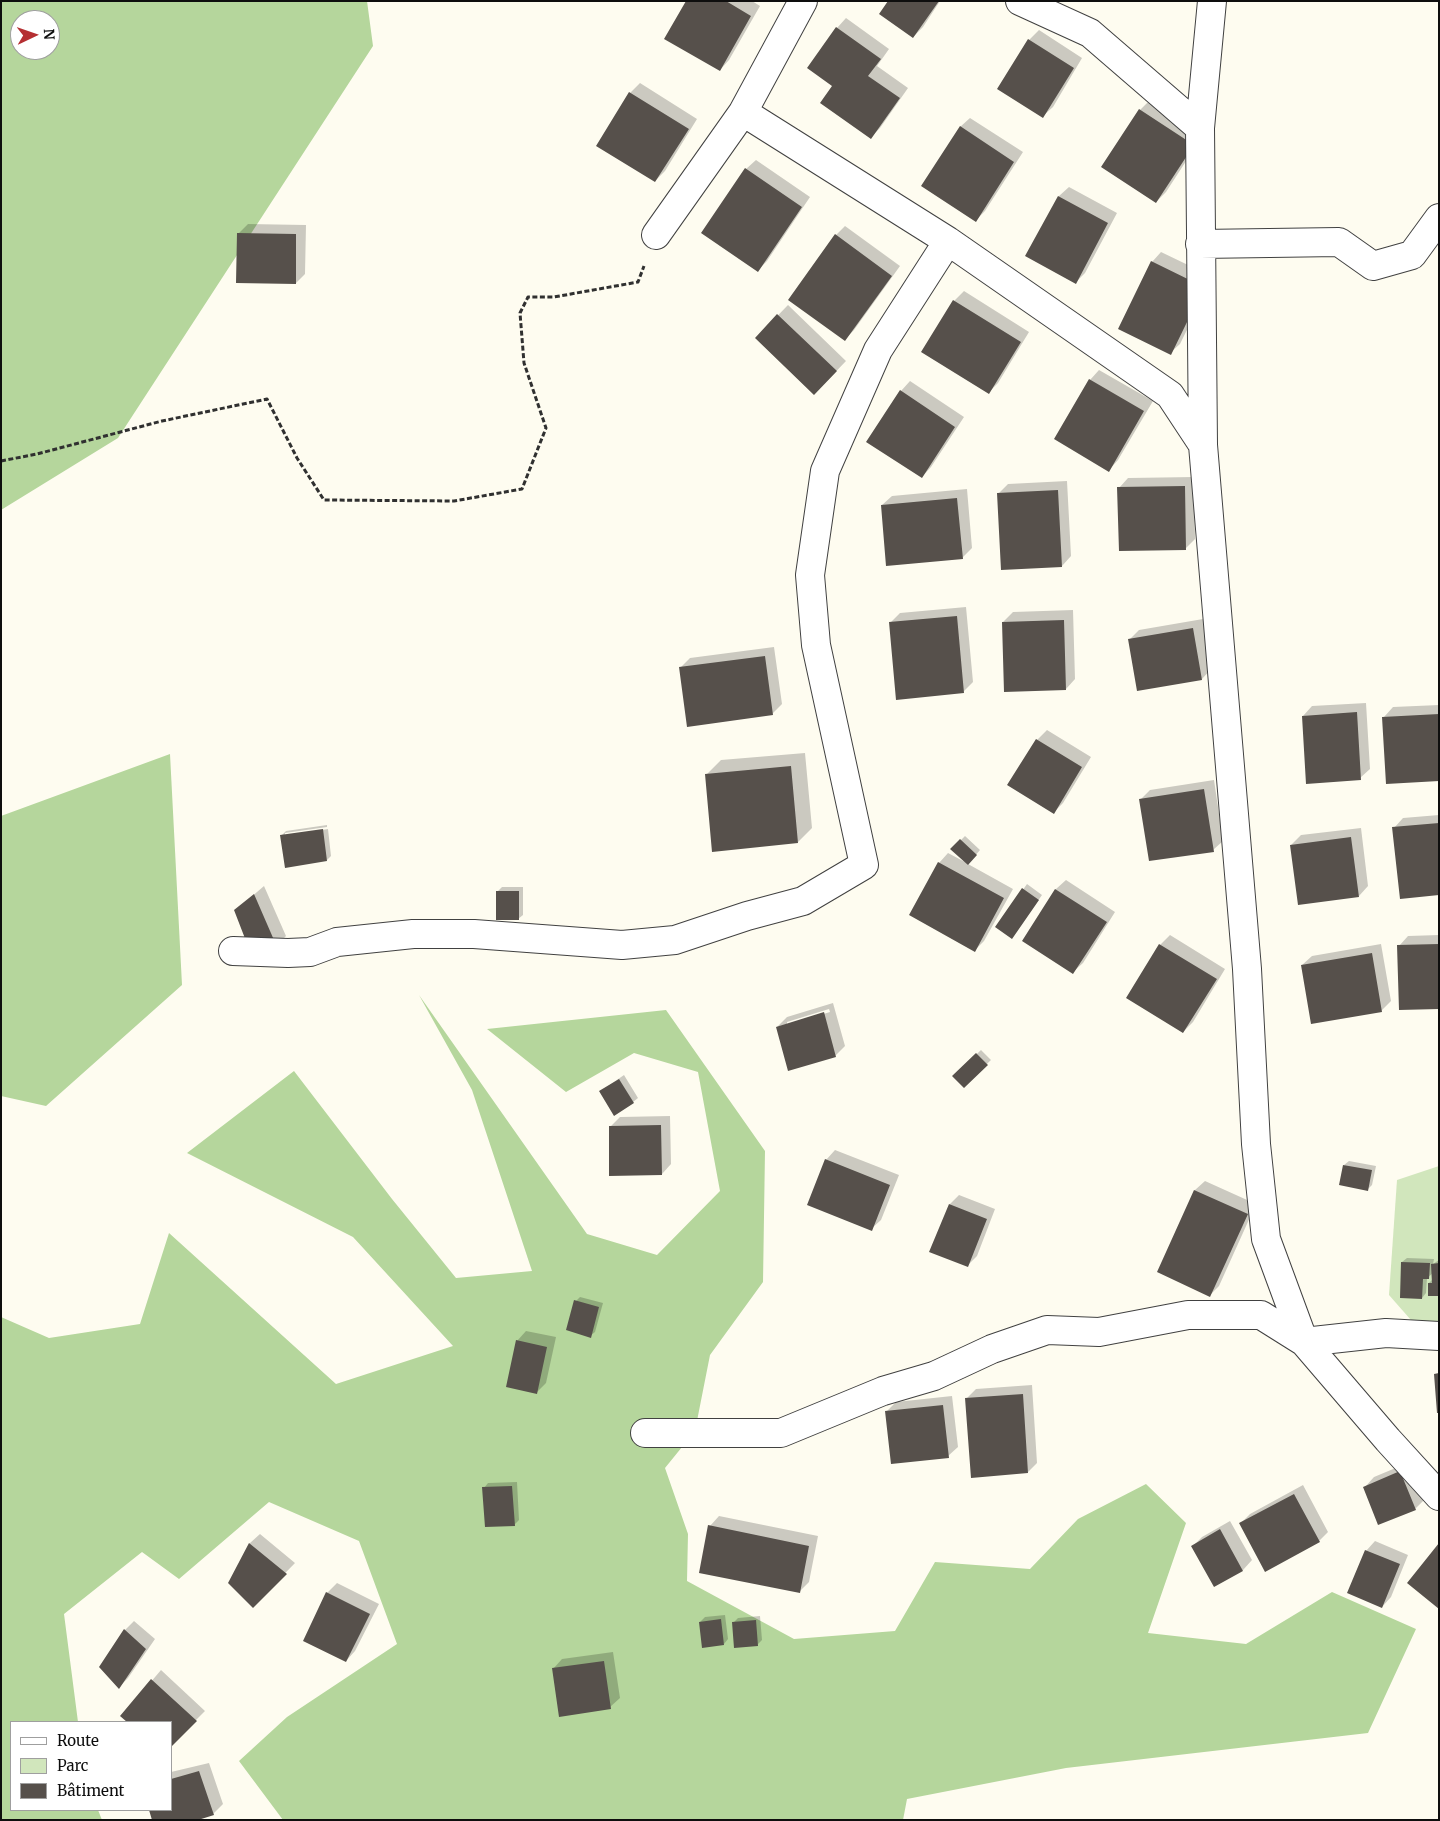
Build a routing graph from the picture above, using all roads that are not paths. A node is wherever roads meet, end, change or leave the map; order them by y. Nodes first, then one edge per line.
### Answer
1 (803, 1) edge
2 (1020, 1) edge
3 (1212, 1) edge
4 (743, 112) junction
5 (1200, 128) junction
6 (1439, 218) edge
7 (656, 235) road end
8 (948, 241) junction
9 (1200, 244) junction
10 (1203, 445) junction
11 (233, 951) dead end
12 (1439, 1336) edge
13 (1304, 1342) junction
14 (645, 1434) dead end
15 (1439, 1496) edge

1 - 4 street
2 - 5 street
3 - 5 street
4 - 7 street
4 - 8 street
5 - 9 street
6 - 9 street
8 - 10 street
8 - 11 street
9 - 10 street
10 - 13 street
12 - 13 street
13 - 14 street
13 - 15 street

